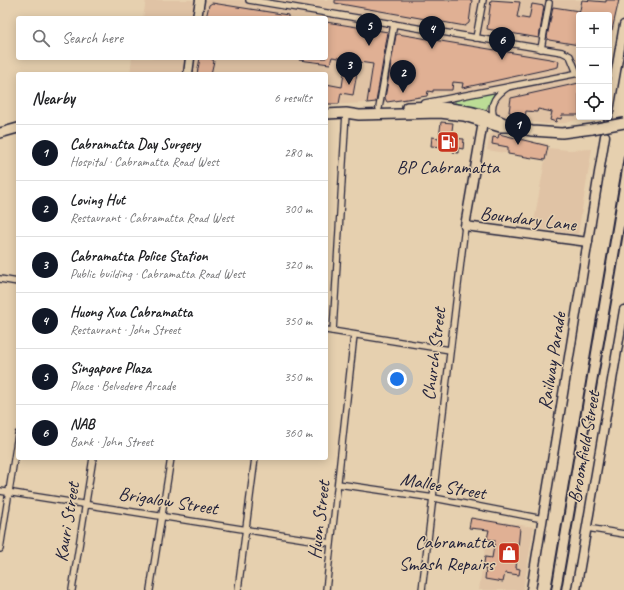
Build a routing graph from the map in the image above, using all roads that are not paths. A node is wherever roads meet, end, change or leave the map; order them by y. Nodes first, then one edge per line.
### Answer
1 (200, 0) edge
2 (249, 0) edge
3 (483, 0) edge
4 (549, 3) dead end
5 (197, 16) edge
6 (394, 24) junction
7 (624, 25) edge
8 (476, 38) junction
9 (541, 49) junction
10 (190, 60) edge
11 (613, 66) edge
12 (576, 69) edge
13 (188, 72) edge
14 (576, 73) edge
15 (611, 84) edge
16 (509, 87) junction
17 (409, 106) junction
18 (380, 108) junction
19 (346, 113) junction
20 (328, 114) edge
21 (494, 118) junction
22 (483, 122) junction
23 (624, 123) edge
24 (512, 127) junction
25 (16, 129) edge
26 (0, 133) edge
27 (605, 136) dead end
28 (465, 226) junction
29 (588, 242) junction
30 (0, 280) edge
31 (16, 282) edge
32 (624, 310) edge
33 (328, 330) edge
34 (332, 331) junction
35 (354, 335) junction
36 (450, 350) junction
37 (16, 447) edge
38 (93, 460) edge
39 (171, 460) edge
40 (255, 460) edge
41 (338, 484) junction
42 (0, 491) edge
43 (9, 492) junction
44 (434, 498) junction
45 (85, 504) junction
46 (162, 516) junction
47 (543, 519) junction
48 (587, 528) junction
49 (246, 529) junction
50 (624, 534) edge
51 (331, 542) junction
52 (0, 548) edge
53 (72, 590) edge
54 (150, 590) edge
55 (238, 590) edge
56 (326, 590) edge
57 (422, 590) edge
58 (531, 590) edge
59 (576, 590) edge

1 - 5 street
2 - 6 street
3 - 8 street
4 - 9 street
6 - 8 street
6 - 18 street
7 - 11 street
8 - 9 street
9 - 12 street
10 - 13 street
11 - 15 street
14 - 16 street
16 - 17 street
16 - 21 street
17 - 18 main road
17 - 21 main road
18 - 19 main road
19 - 20 main road
19 - 22 main road
19 - 34 street
21 - 24 main road
22 - 24 main road
22 - 28 street, Church Street
23 - 24 main road, bridge
25 - 26 main road
27 - 29 street, Railway Parade
28 - 29 street, Boundary Lane
28 - 36 street, Church Street
29 - 47 street, Railway Parade
30 - 31 street
32 - 48 street, Broomfield Street
33 - 34 street
34 - 35 street
35 - 36 street
35 - 41 street, Huon Street
36 - 44 street, Church Street
37 - 43 street
38 - 45 street, Kauri Street
39 - 46 street
40 - 49 street
41 - 44 street, Mallee Street
41 - 51 street, Huon Street
42 - 43 street, Brigalow Street
43 - 45 street, Brigalow Street
43 - 52 street
44 - 47 street, Mallee Street
44 - 57 street, Church Street
45 - 46 street, Brigalow Street
45 - 53 street, Kauri Street
46 - 49 street, Brigalow Street
46 - 54 street
47 - 58 street, Railway Parade
48 - 50 street
48 - 59 street, Broomfield Street
49 - 51 street, Brigalow Street
49 - 55 street
51 - 56 street, Huon Street

